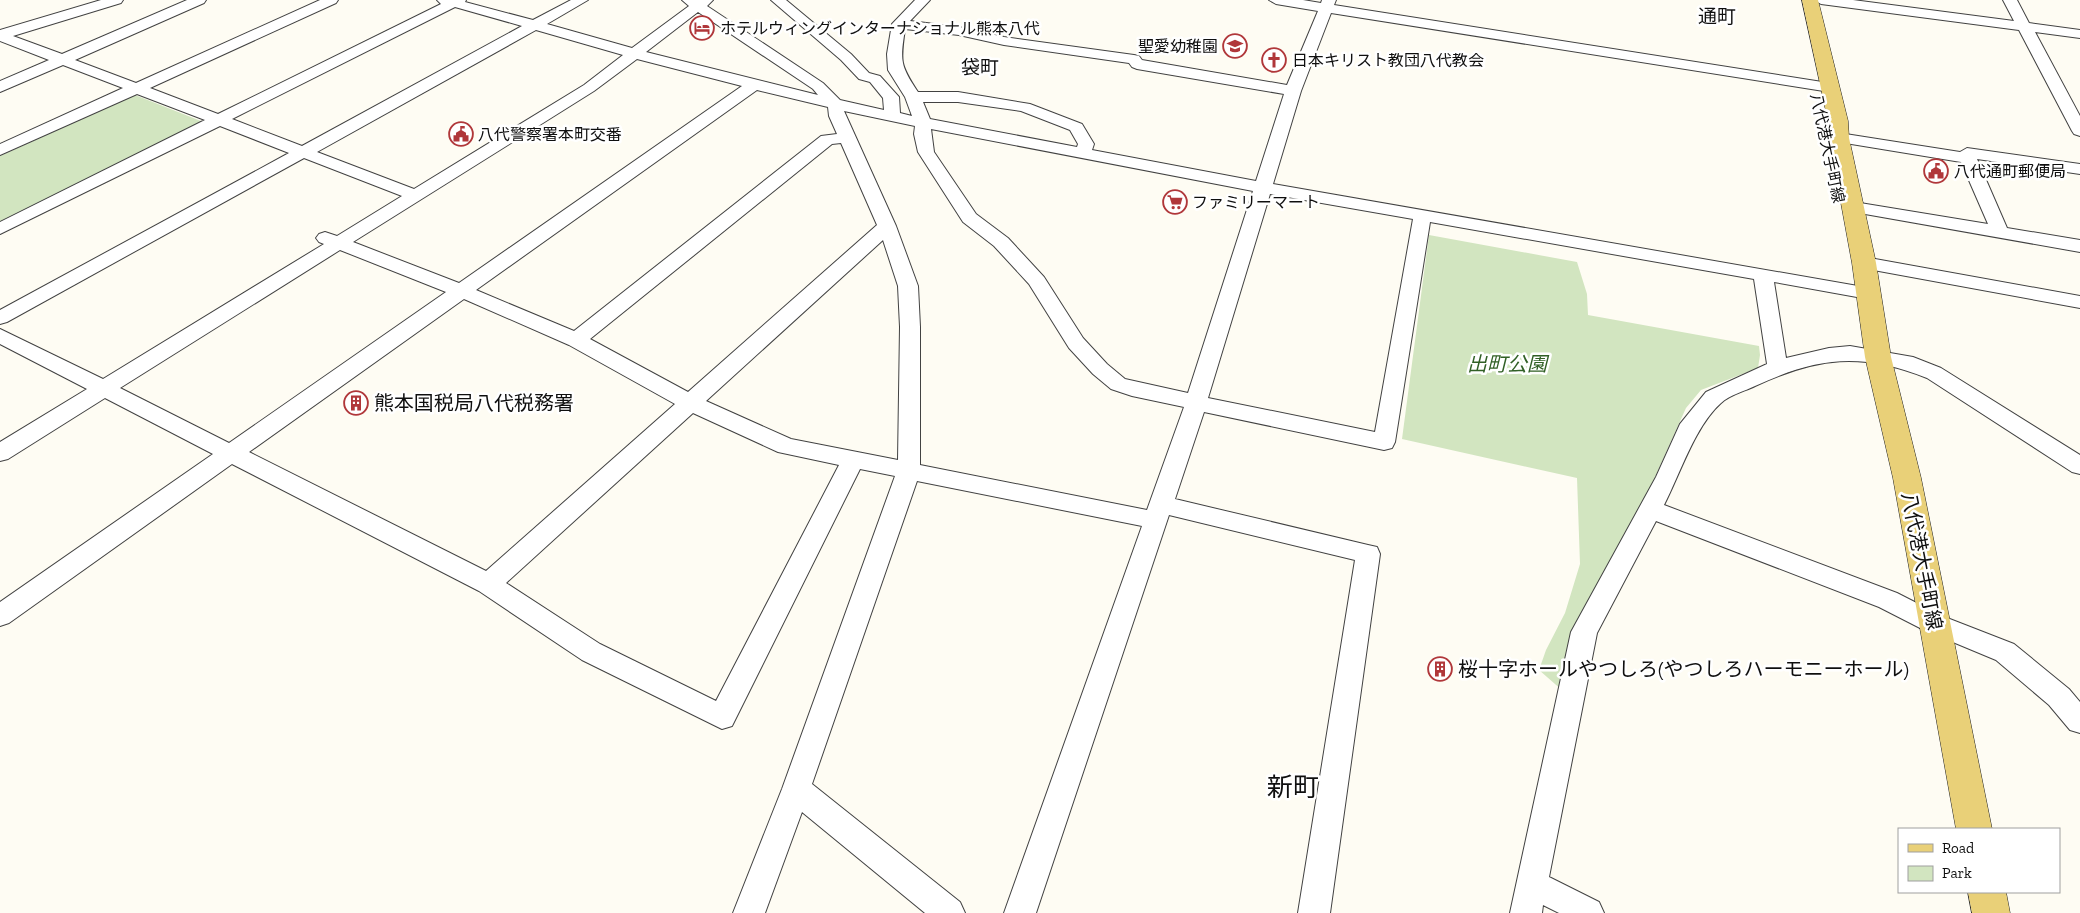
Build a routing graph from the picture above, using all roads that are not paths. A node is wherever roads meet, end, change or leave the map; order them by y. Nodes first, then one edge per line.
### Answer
1 (116, 0) edge
2 (200, 0) edge
3 (331, 0) edge
4 (581, 0) edge
5 (778, 0) edge
6 (923, 0) edge
7 (1276, 0) edge
8 (1797, 0) edge
9 (1810, 0) edge
10 (1821, 0) edge
11 (2010, 0) edge
12 (452, 1) edge
13 (697, 2) edge
14 (1327, 4) edge
15 (899, 24) junction
16 (534, 26) junction
17 (2025, 27) junction
18 (2080, 34) edge
19 (0, 36) edge
20 (634, 53) junction
21 (63, 60) junction
22 (755, 84) junction
23 (0, 86) edge
24 (1822, 86) junction
25 (138, 89) junction
26 (1293, 91) junction
27 (913, 97) junction
28 (835, 104) junction
29 (892, 116) junction
30 (220, 120) junction
31 (923, 123) junction
32 (2080, 131) edge
33 (846, 137) junction
34 (1839, 138) junction
35 (0, 150) edge
36 (302, 152) junction
37 (1083, 153) junction
38 (1968, 158) junction
39 (2080, 169) edge
40 (1264, 188) junction
41 (410, 193) junction
42 (1854, 207) junction
43 (1422, 216) junction
44 (887, 226) junction
45 (0, 229) edge
46 (2000, 232) junction
47 (332, 240) junction
48 (2080, 246) edge
49 (1864, 263) junction
50 (1763, 276) junction
51 (462, 291) junction
52 (1868, 293) junction
53 (2080, 302) edge
54 (0, 318) edge
55 (0, 336) edge
56 (576, 340) junction
57 (1878, 357) junction
58 (1779, 368) junction
59 (96, 385) junction
60 (691, 403) junction
61 (1196, 403) junction
62 (0, 436) edge
63 (0, 453) edge
64 (231, 454) junction
65 (853, 460) junction
66 (2080, 466) edge
67 (909, 470) junction
68 (1650, 509) junction
69 (1158, 512) junction
70 (488, 584) junction
71 (0, 616) edge
72 (1934, 623) junction
73 (2080, 721) edge
74 (796, 789) junction
75 (1974, 828) edge
76 (1987, 893) edge
77 (1529, 899) edge
78 (749, 913) edge
79 (949, 913) edge
80 (1020, 913) edge
81 (1314, 913) edge
82 (1588, 913) edge
83 (1992, 913) edge

1 - 19 street
2 - 21 street
3 - 25 street
4 - 16 street
5 - 29 street
6 - 15 street
7 - 14 street
8 - 24 main road, 八代港大手町線
9 - 24 main road, 八代港大手町線
10 - 17 street
11 - 17 street
12 - 16 street
12 - 30 street
13 - 20 street
13 - 28 street
14 - 24 street
14 - 26 street
15 - 26 street
15 - 27 street
16 - 20 street
16 - 36 street
17 - 18 street
17 - 32 street
19 - 21 street
20 - 22 street
20 - 41 street
21 - 23 street
21 - 25 street
22 - 28 street
22 - 51 street
24 - 34 main road, 八代港大手町線
24 - 52 main road, 八代港大手町線
25 - 30 street
25 - 35 street
26 - 40 street
27 - 31 street
27 - 37 street
28 - 29 street
28 - 33 street
29 - 31 street
30 - 36 street
30 - 45 street
31 - 37 street
31 - 61 street
33 - 44 street
33 - 56 street
34 - 38 street
34 - 42 main road, 八代港大手町線
36 - 41 street
36 - 54 street
37 - 40 street
38 - 39 street
38 - 46 street
40 - 43 street
40 - 61 street
41 - 47 street
42 - 46 street
42 - 49 main road, 八代港大手町線
43 - 50 street
43 - 61 street
44 - 60 street
44 - 67 street
46 - 48 street
47 - 51 street
47 - 59 street
49 - 52 main road, 八代港大手町線
49 - 53 street
50 - 52 street
50 - 58 street
51 - 56 street
51 - 64 street
52 - 57 main road, 八代港大手町線
55 - 59 street
56 - 60 street
57 - 58 street
57 - 66 street
57 - 72 main road, 八代港大手町線
58 - 68 street
59 - 62 street
59 - 63 street
59 - 64 street
60 - 65 street
60 - 70 street
61 - 69 street
64 - 70 street
64 - 71 street
65 - 67 street
65 - 70 street
67 - 69 street
67 - 74 street
68 - 72 street
68 - 77 street
69 - 80 street
69 - 81 street
72 - 73 street
72 - 75 main road, 八代港大手町線
74 - 78 street
74 - 79 street
76 - 83 main road
77 - 82 street

